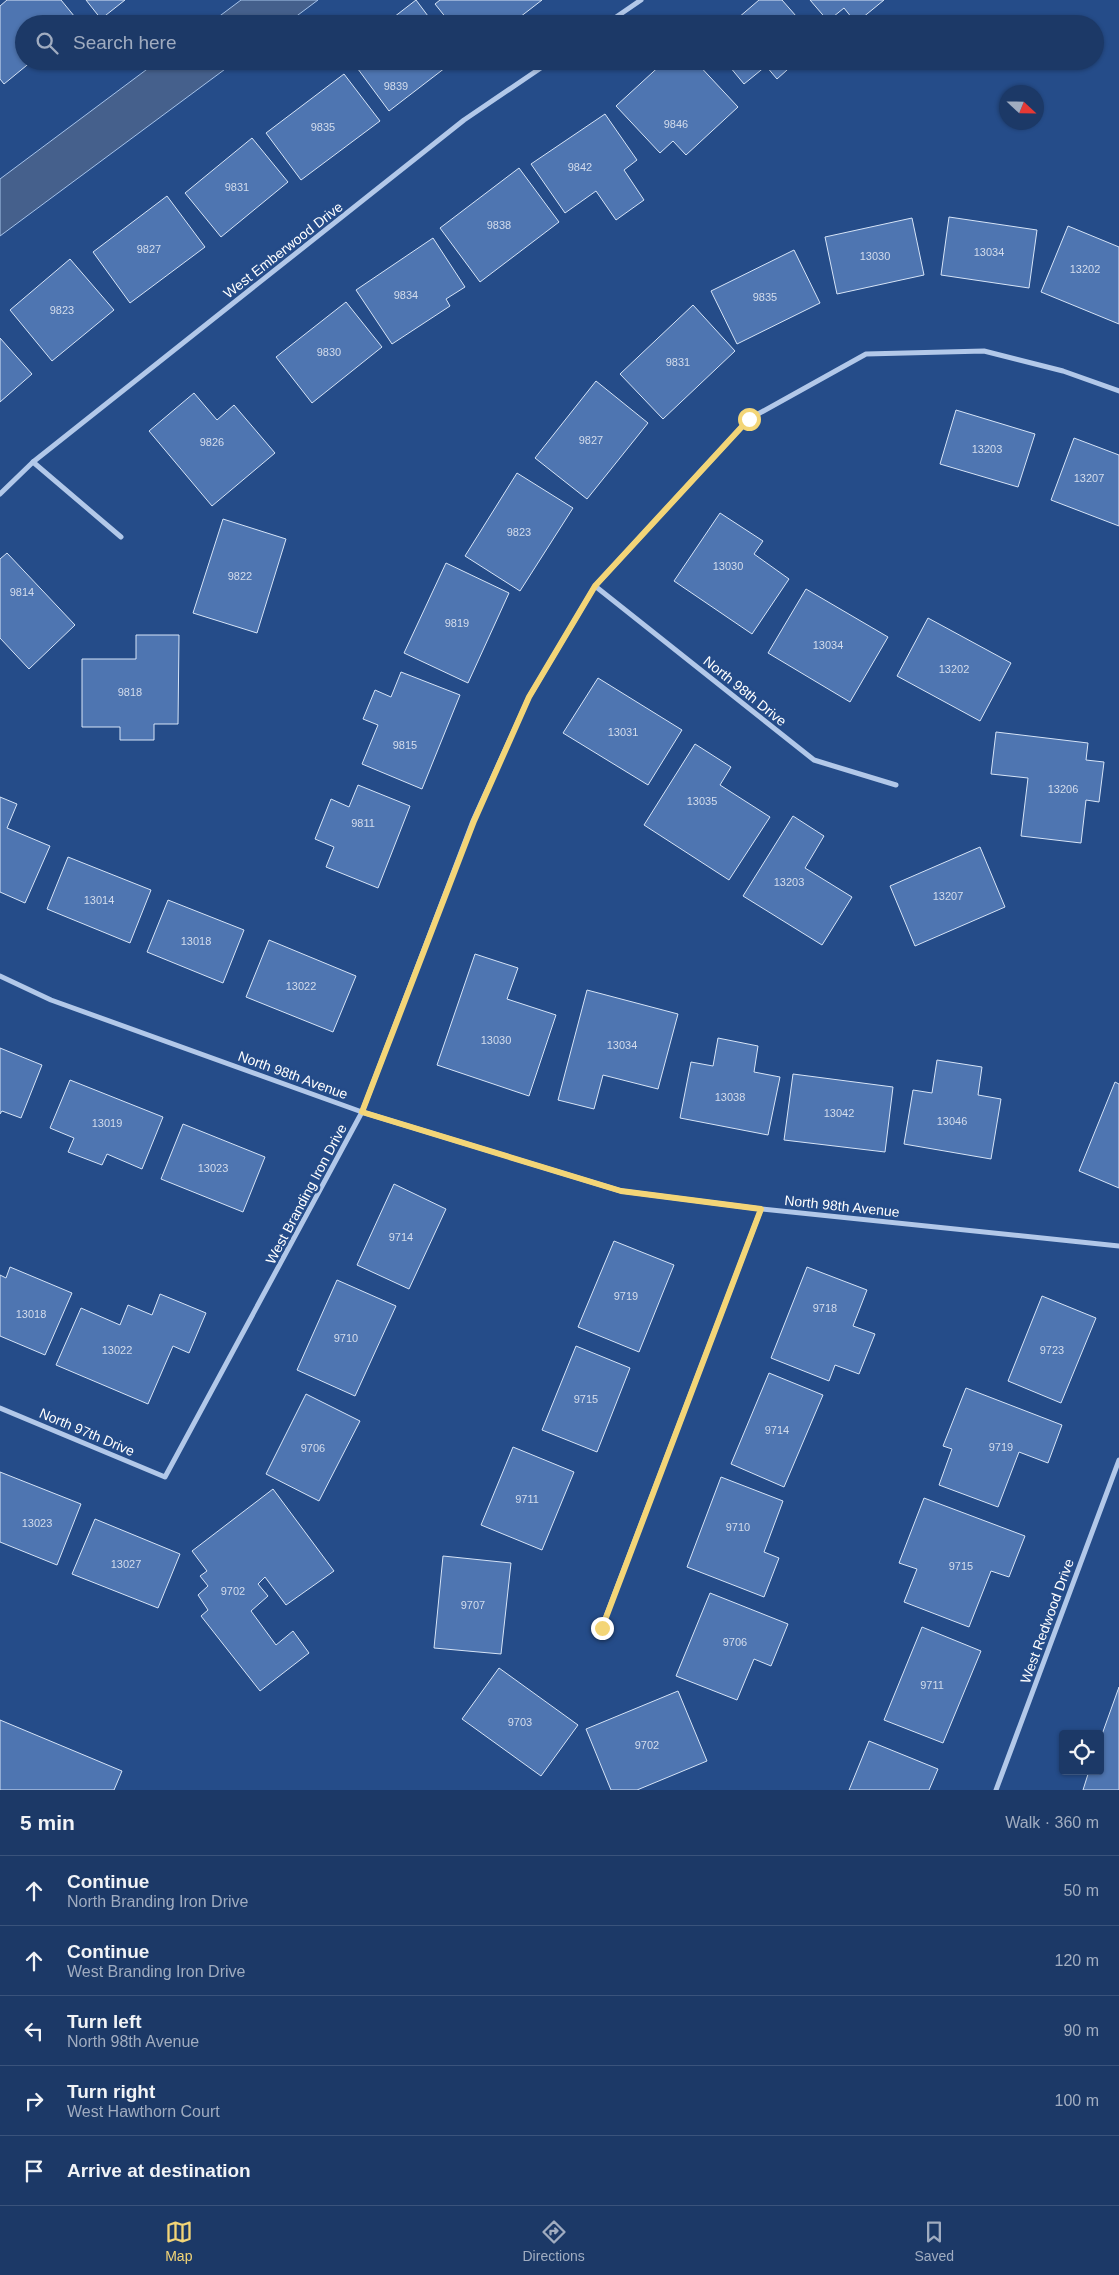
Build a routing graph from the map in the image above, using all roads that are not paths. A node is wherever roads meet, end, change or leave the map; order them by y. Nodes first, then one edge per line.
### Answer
1 (641, 0) edge
2 (619, 15) edge
3 (538, 70) edge
4 (1119, 392) edge
5 (33, 462) junction
6 (0, 494) edge
7 (121, 537) dead end
8 (595, 586) junction
9 (896, 785) dead end
10 (0, 976) edge
11 (362, 1112) junction
12 (761, 1209) junction
13 (1119, 1246) edge
14 (0, 1408) edge
15 (1119, 1460) edge
16 (166, 1477) joint
17 (602, 1628) dead end
18 (996, 1790) edge

1 - 2 street
3 - 5 street, West Emberwood Drive
4 - 8 street, West Branding Iron Drive
5 - 6 street, West Emberwood Drive
5 - 7 street
8 - 9 street, North 98th Drive
8 - 11 street, West Branding Iron Drive
10 - 11 street, North 98th Avenue
11 - 12 street, North 98th Avenue
11 - 16 street, West Branding Iron Drive
12 - 13 street, North 98th Avenue
12 - 17 street
14 - 16 street, North 97th Drive
15 - 18 street, West Redwood Drive

